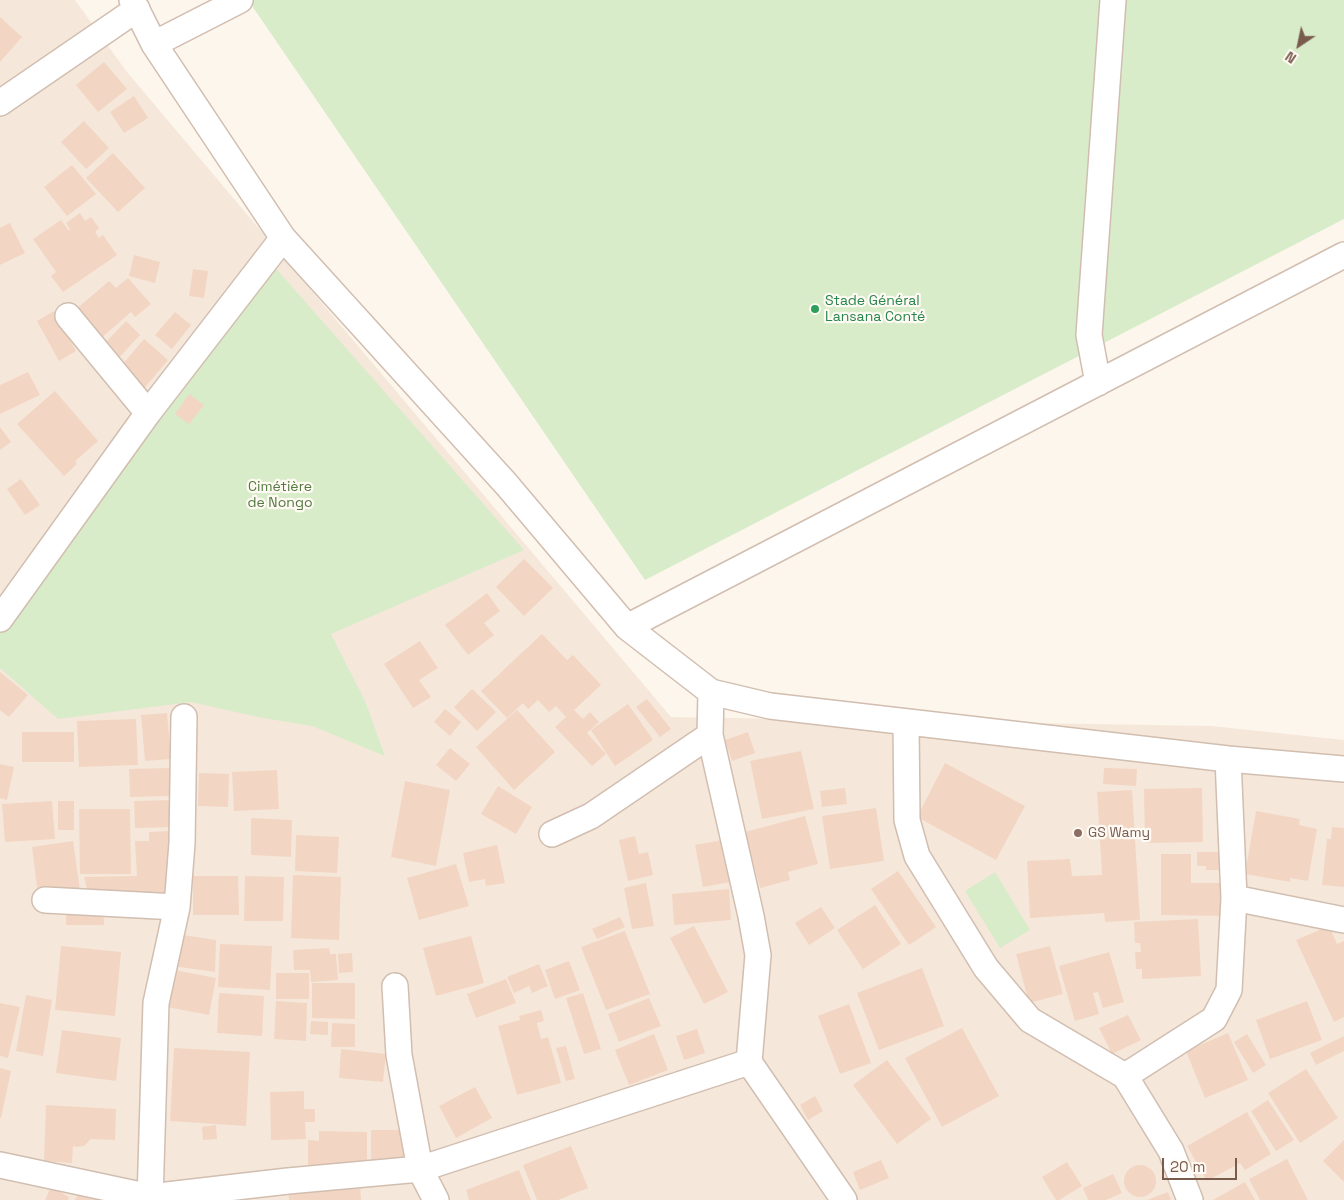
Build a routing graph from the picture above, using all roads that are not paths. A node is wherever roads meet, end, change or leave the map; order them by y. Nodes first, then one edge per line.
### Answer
1 (240, 0) edge
2 (1113, 0) edge
3 (134, 5) edge
4 (154, 44) junction
5 (0, 103) edge
6 (283, 238) junction
7 (1344, 254) edge
8 (68, 316) dead end
9 (1098, 383) junction
10 (148, 413) junction
11 (0, 619) edge
12 (627, 627) junction
13 (711, 692) junction
14 (184, 718) dead end
15 (906, 722) junction
16 (710, 736) junction
17 (1228, 760) junction
18 (1344, 769) edge
19 (552, 834) dead end
20 (1234, 898) junction
21 (45, 900) dead end
22 (177, 907) junction
23 (1344, 920) edge
24 (395, 986) dead end
25 (749, 1062) junction
26 (1125, 1076) junction
27 (0, 1165) edge
28 (420, 1170) junction
29 (150, 1199) edge
30 (436, 1200) edge
31 (844, 1200) edge
32 (1190, 1200) edge

1 - 4 street
2 - 9 street
3 - 4 street
3 - 5 street
4 - 6 street
6 - 10 street
6 - 12 street
7 - 9 street
8 - 10 street
9 - 12 street
10 - 11 street
12 - 13 street
13 - 15 street
13 - 16 street
14 - 22 street
15 - 17 street
15 - 26 street
16 - 19 street
16 - 25 street
17 - 18 street
17 - 20 street
20 - 23 street
20 - 26 street
21 - 22 street
22 - 29 street
24 - 28 street
25 - 28 street
25 - 31 street
26 - 32 street
27 - 29 street
28 - 29 street
28 - 30 street

